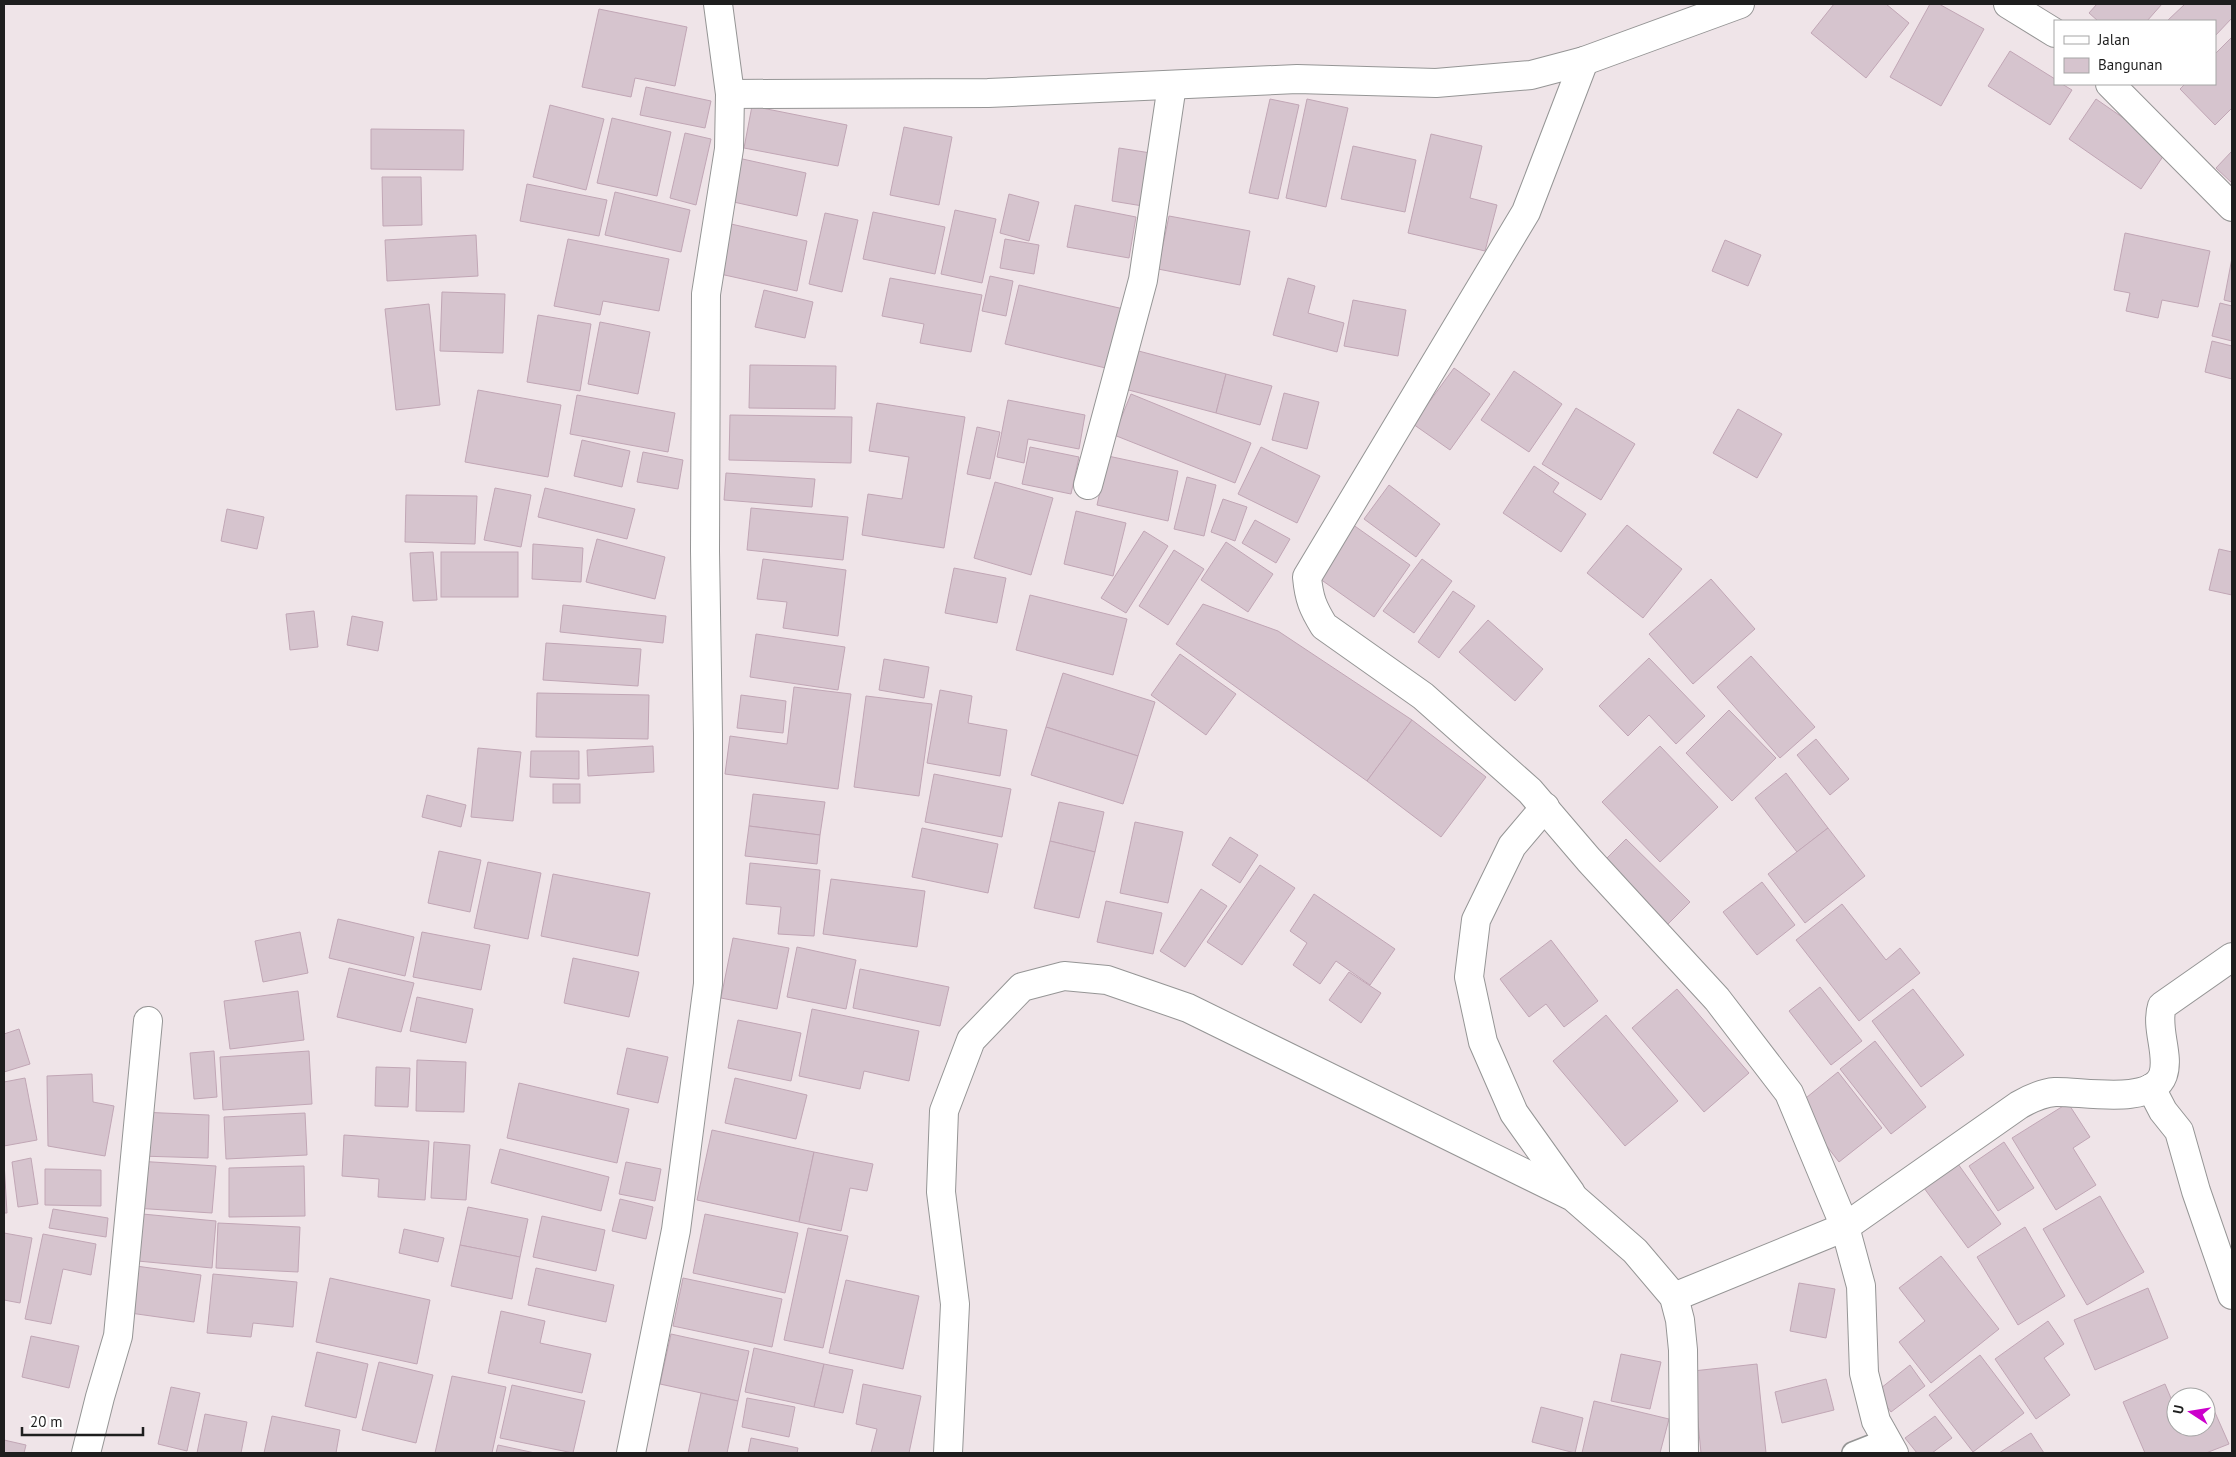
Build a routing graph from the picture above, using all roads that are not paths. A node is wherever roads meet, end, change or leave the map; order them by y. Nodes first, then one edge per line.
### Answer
1 (718, 4) edge
2 (1740, 4) edge
3 (2008, 4) edge
4 (2054, 32) edge
5 (1584, 62) junction
6 (1172, 85) junction
7 (2111, 85) edge
8 (730, 94) junction
9 (2232, 207) edge
10 (1088, 485) dead end
11 (1545, 807) junction
12 (2232, 957) edge
13 (148, 1021) dead end
14 (2150, 1088) junction
15 (1573, 1197) junction
16 (1845, 1227) junction
17 (2232, 1295) edge
18 (1674, 1297) junction
19 (1890, 1447) edge
20 (86, 1453) edge
21 (631, 1453) edge
22 (948, 1453) edge
23 (1684, 1453) edge
24 (1853, 1453) edge

1 - 8 street
2 - 5 street
3 - 4 street
5 - 6 street
5 - 11 street
6 - 8 street
6 - 10 street
7 - 9 street
8 - 21 street
11 - 15 street
11 - 16 street
12 - 14 street
13 - 20 street
14 - 16 street
14 - 17 street
15 - 18 street
15 - 22 street
16 - 18 street
16 - 19 street
18 - 23 street
19 - 24 lane

